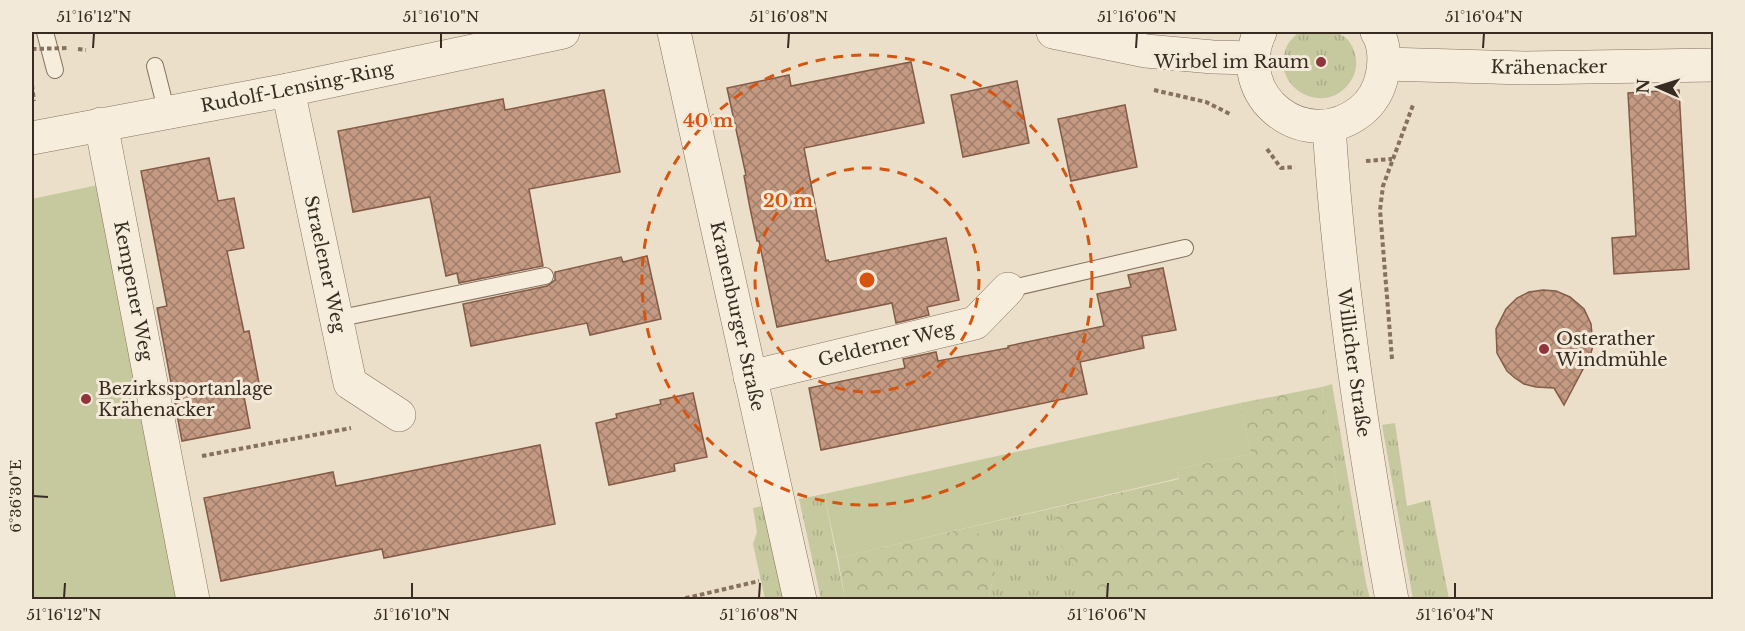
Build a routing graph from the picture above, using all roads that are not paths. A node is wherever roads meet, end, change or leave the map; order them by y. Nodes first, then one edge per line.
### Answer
1 (45, 32) edge
2 (563, 32) edge
3 (674, 32) edge
4 (1053, 32) edge
5 (1377, 32) edge
6 (1256, 45) edge
7 (1400, 64) junction
8 (1713, 65) edge
9 (155, 66) dead end
10 (56, 70) dead end
11 (288, 90) junction
12 (167, 112) junction
13 (101, 124) junction
14 (1329, 126) junction
15 (32, 138) edge
16 (1185, 248) dead end
17 (545, 276) dead end
18 (1008, 289) joint
19 (336, 319) junction
20 (750, 377) junction
21 (399, 415) road end
22 (797, 586) edge
23 (193, 600) edge
24 (1392, 600) edge

1 - 10 lane
2 - 11 street, Rudolf-Lensing-Ring
3 - 20 street, Kranenburger Straße
4 - 6 street
5 - 7 street
6 - 14 street
7 - 8 street, Krähenacker
7 - 14 street
9 - 12 lane
11 - 12 street, Rudolf-Lensing-Ring
11 - 19 street, Straelener Weg
12 - 13 street, Rudolf-Lensing-Ring
13 - 15 street, Rudolf-Lensing-Ring
13 - 23 street, Kempener Weg
14 - 24 street, Willicher Straße
16 - 18 lane
17 - 19 lane
18 - 20 street, Gelderner Weg
19 - 21 street, Straelener Weg
20 - 22 street, Kranenburger Straße

